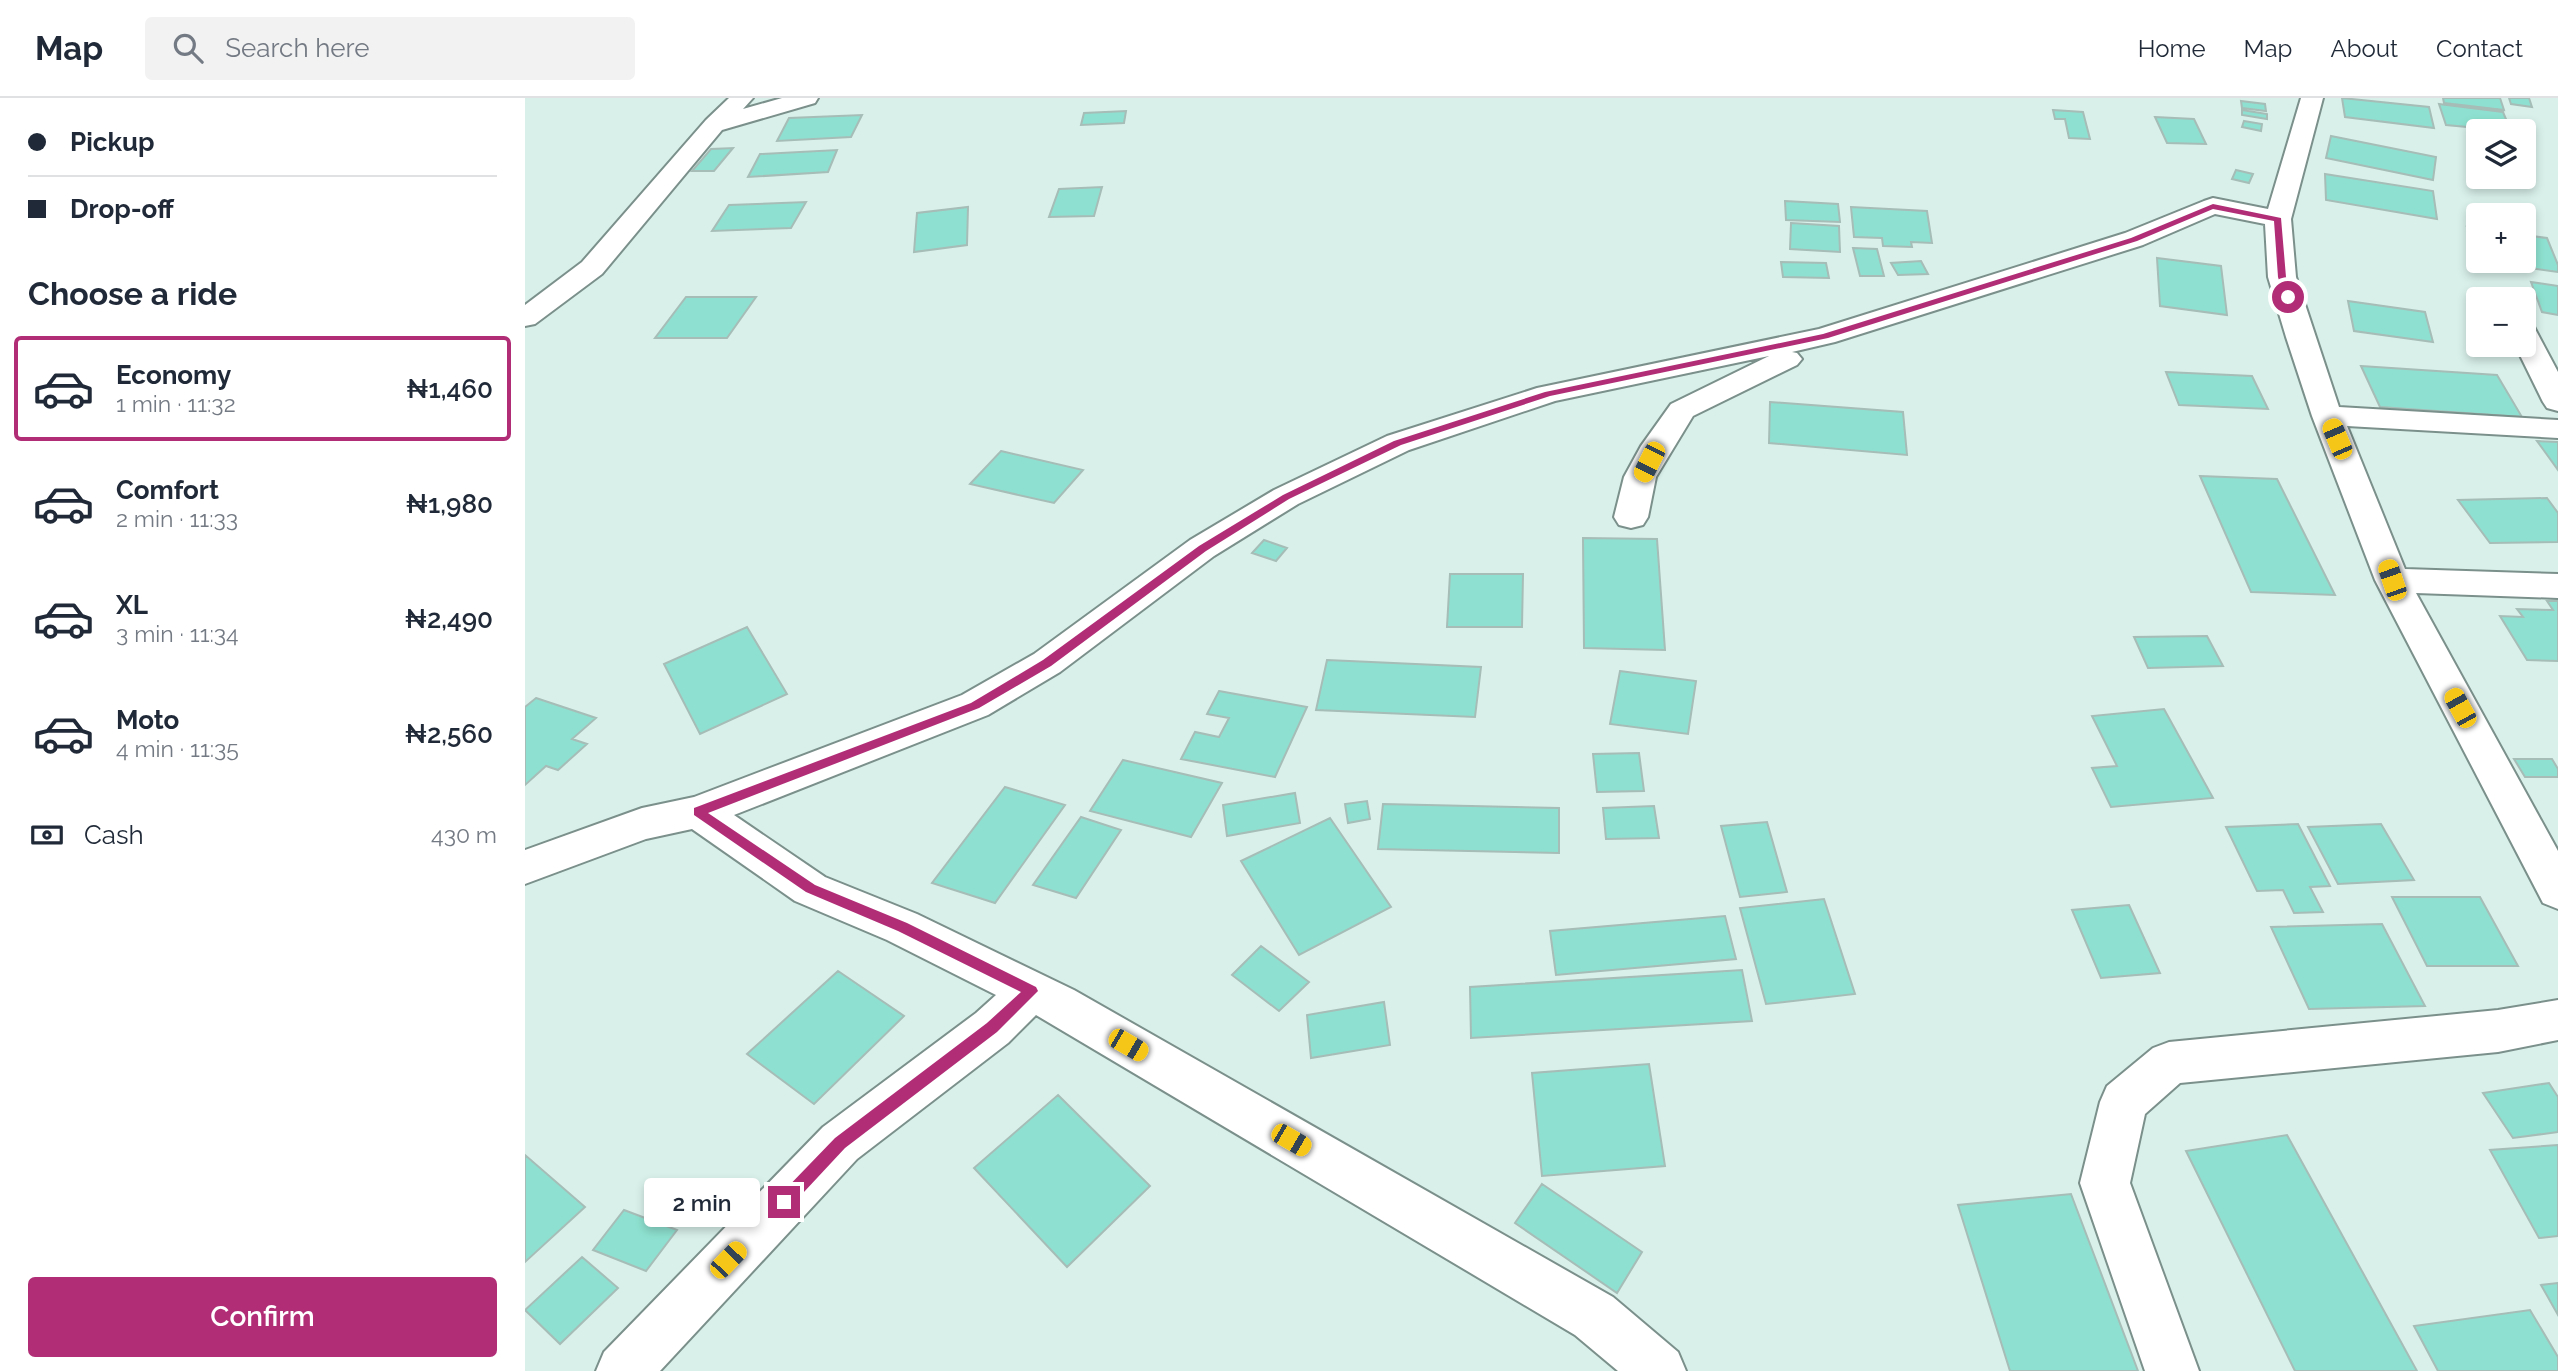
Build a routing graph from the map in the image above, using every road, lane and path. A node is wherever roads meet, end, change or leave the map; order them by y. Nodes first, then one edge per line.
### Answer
1 (742, 98) edge
2 (807, 98) edge
3 (2312, 98) edge
4 (714, 125) junction
5 (2278, 219) junction
6 (525, 318) edge
7 (1825, 336) junction
8 (2536, 357) edge
9 (1656, 372) junction
10 (1719, 392) junction
11 (2558, 402) edge
12 (2327, 416) junction
13 (2558, 429) edge
14 (1630, 517) dead end
15 (2392, 580) junction
16 (2558, 586) edge
17 (698, 812) junction
18 (525, 867) edge
19 (2558, 891) edge
20 (1031, 991) junction
21 (2558, 1020) edge
22 (623, 1371) edge
23 (1658, 1371) edge
24 (2172, 1371) edge

1 - 4 street
2 - 4 street
3 - 5 street
4 - 6 street
5 - 7 street
5 - 12 street
7 - 9 street
7 - 10 street
8 - 11 street
9 - 10 street
9 - 17 street
10 - 14 street
12 - 13 street
12 - 15 street
15 - 16 street
15 - 19 street
17 - 18 street
17 - 20 street
20 - 22 street
20 - 23 street
21 - 24 street

